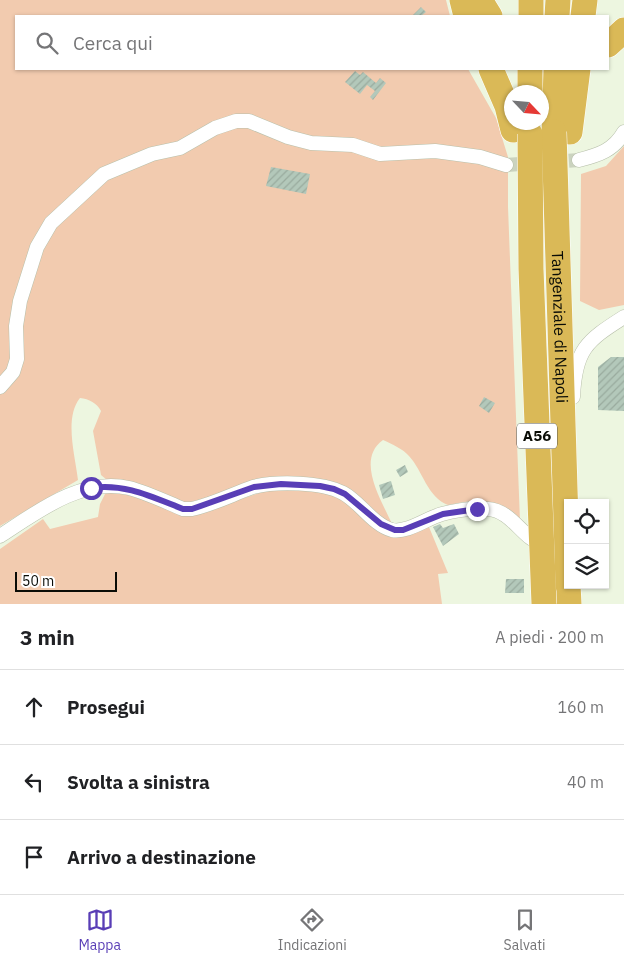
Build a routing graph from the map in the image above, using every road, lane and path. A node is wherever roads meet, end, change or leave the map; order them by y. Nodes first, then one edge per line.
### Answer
1 (462, 0) edge
2 (480, 0) edge
3 (489, 0) edge
4 (531, 0) edge
5 (558, 0) edge
6 (585, 0) edge
7 (466, 15) edge
8 (489, 15) edge
9 (496, 15) edge
10 (531, 15) edge
11 (558, 15) edge
12 (583, 15) edge
13 (624, 30) edge
14 (624, 38) edge
15 (609, 45) edge
16 (609, 46) edge
17 (491, 70) edge
18 (530, 70) edge
19 (556, 70) edge
20 (578, 70) edge
21 (530, 85) edge
22 (504, 99) edge
23 (524, 130) edge
24 (562, 132) junction
25 (624, 132) edge
26 (579, 160) tunnel mouth
27 (506, 165) tunnel mouth
28 (624, 317) edge
29 (0, 387) edge
30 (576, 499) edge
31 (0, 536) edge
32 (564, 540) edge
33 (567, 544) edge
34 (568, 589) edge
35 (544, 604) edge
36 (569, 604) edge

1 - 7 highway
2 - 8 highway
3 - 9 highway
4 - 10 highway
5 - 11 highway
6 - 12 highway
13 - 15 highway
14 - 16 highway
17 - 22 highway, Tangenziale di Napoli
18 - 21 highway
19 - 24 highway
20 - 24 highway
23 - 35 highway, Tangenziale di Napoli / A56, bridge
24 - 33 highway, Tangenziale di Napoli / A56, bridge
25 - 26 street
27 - 29 street
28 - 30 street
31 - 32 street
34 - 36 highway, Tangenziale di Napoli / A56

